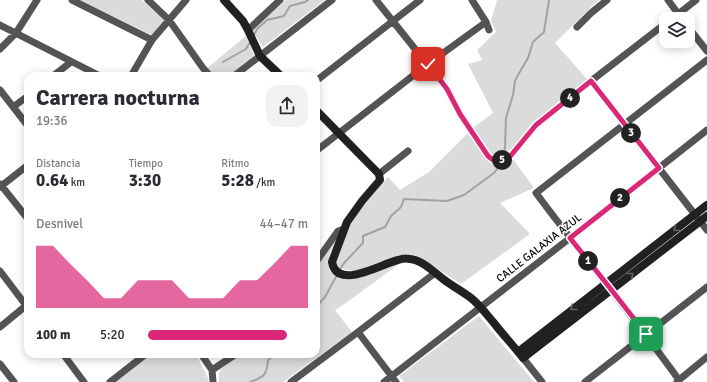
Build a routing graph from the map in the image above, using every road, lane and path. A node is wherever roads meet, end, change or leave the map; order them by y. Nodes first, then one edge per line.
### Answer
1 (37, 0) edge
2 (72, 0) edge
3 (148, 0) edge
4 (186, 0) edge
5 (224, 0) edge
6 (280, 0) edge
7 (332, 0) edge
8 (376, 0) edge
9 (420, 0) edge
10 (472, 0) edge
11 (607, 0) edge
12 (668, 0) edge
13 (696, 0) edge
14 (676, 12) edge
15 (685, 12) edge
16 (169, 20) junction
17 (393, 21) junction
18 (486, 22) junction
19 (0, 25) edge
20 (577, 28) dead end
21 (659, 28) edge
22 (248, 30) junction
23 (489, 30) dead end
24 (16, 33) junction
25 (695, 35) edge
26 (152, 40) junction
27 (0, 49) edge
28 (707, 50) edge
29 (260, 56) junction
30 (707, 60) edge
31 (71, 62) junction
32 (428, 64) junction
33 (58, 72) edge
34 (92, 72) edge
35 (133, 72) edge
36 (206, 72) edge
37 (239, 72) edge
38 (277, 72) edge
39 (320, 78) edge
40 (591, 81) junction
41 (0, 90) edge
42 (24, 99) edge
43 (13, 107) junction
44 (320, 114) edge
45 (24, 121) edge
46 (624, 124) junction
47 (707, 130) edge
48 (339, 133) junction
49 (320, 148) edge
50 (408, 151) dead end
51 (659, 168) junction
52 (24, 169) edge
53 (379, 174) junction
54 (1, 186) edge
55 (707, 205) edge
56 (24, 214) edge
57 (694, 214) junction
58 (707, 216) edge
59 (700, 222) junction
60 (344, 229) junction
61 (707, 230) edge
62 (570, 238) junction
63 (320, 256) edge
64 (0, 271) edge
65 (435, 273) junction
66 (606, 283) junction
67 (707, 287) edge
68 (612, 290) junction
69 (24, 302) edge
70 (480, 307) junction
71 (24, 308) edge
72 (0, 327) edge
73 (358, 332) junction
74 (646, 334) junction
75 (518, 352) junction
76 (707, 357) edge
77 (66, 358) edge
78 (141, 358) edge
79 (204, 358) edge
80 (230, 358) edge
81 (523, 358) junction
82 (138, 360) joint
83 (0, 364) edge
84 (212, 370) junction
85 (394, 379) edge
86 (678, 381) edge
87 (14, 382) edge
88 (84, 382) edge
89 (110, 382) edge
90 (213, 382) edge
91 (291, 382) edge
92 (384, 382) edge
93 (542, 382) edge
94 (585, 382) edge

1 - 24 street
2 - 26 street
3 - 16 street
4 - 16 street
5 - 22 street
6 - 22 street
7 - 29 street
8 - 17 street
9 - 17 street
10 - 18 street
11 - 20 street
12 - 14 street
13 - 15 street
16 - 26 street
16 - 36 street
17 - 32 street
17 - 39 street
18 - 23 street
18 - 32 street
19 - 24 street
21 - 40 street
22 - 29 street
24 - 27 street
24 - 31 street
25 - 28 street
26 - 35 street
29 - 37 street
29 - 38 street
30 - 46 street
31 - 33 street
31 - 34 street
32 - 40 street
32 - 48 street
40 - 46 street
41 - 43 street
42 - 43 street
43 - 45 street
44 - 48 street
46 - 51 street
46 - 62 street
47 - 51 street, CALLE GALAXIA AZUL
48 - 49 street
48 - 53 street
50 - 53 street
51 - 57 street
51 - 62 street, CALLE GALAXIA AZUL
52 - 54 street
53 - 60 street
54 - 56 street
55 - 57 street
57 - 59 street
57 -> 66 street
58 - 59 street
59 - 61 street
68 -> 59 street
60 - 63 street
60 - 65 street
62 - 66 street
62 - 70 street, CALLE GALAXIA AZUL
64 - 69 street
65 - 70 street
65 - 73 street
66 - 68 street
66 -> 75 street
67 - 74 street
68 - 74 street
68 - 81 street
70 - 75 street
70 - 85 street, CALLE GALAXIA AZUL
71 - 72 street
73 - 85 street
73 - 91 street
74 - 86 street
74 - 94 street
75 - 81 street
76 - 86 street
77 - 88 street
78 - 82 street
79 - 84 street
80 - 84 street
81 - 93 street
82 - 89 street
83 - 87 street
84 - 90 street
85 - 92 street, CALLE GALAXIA AZUL

